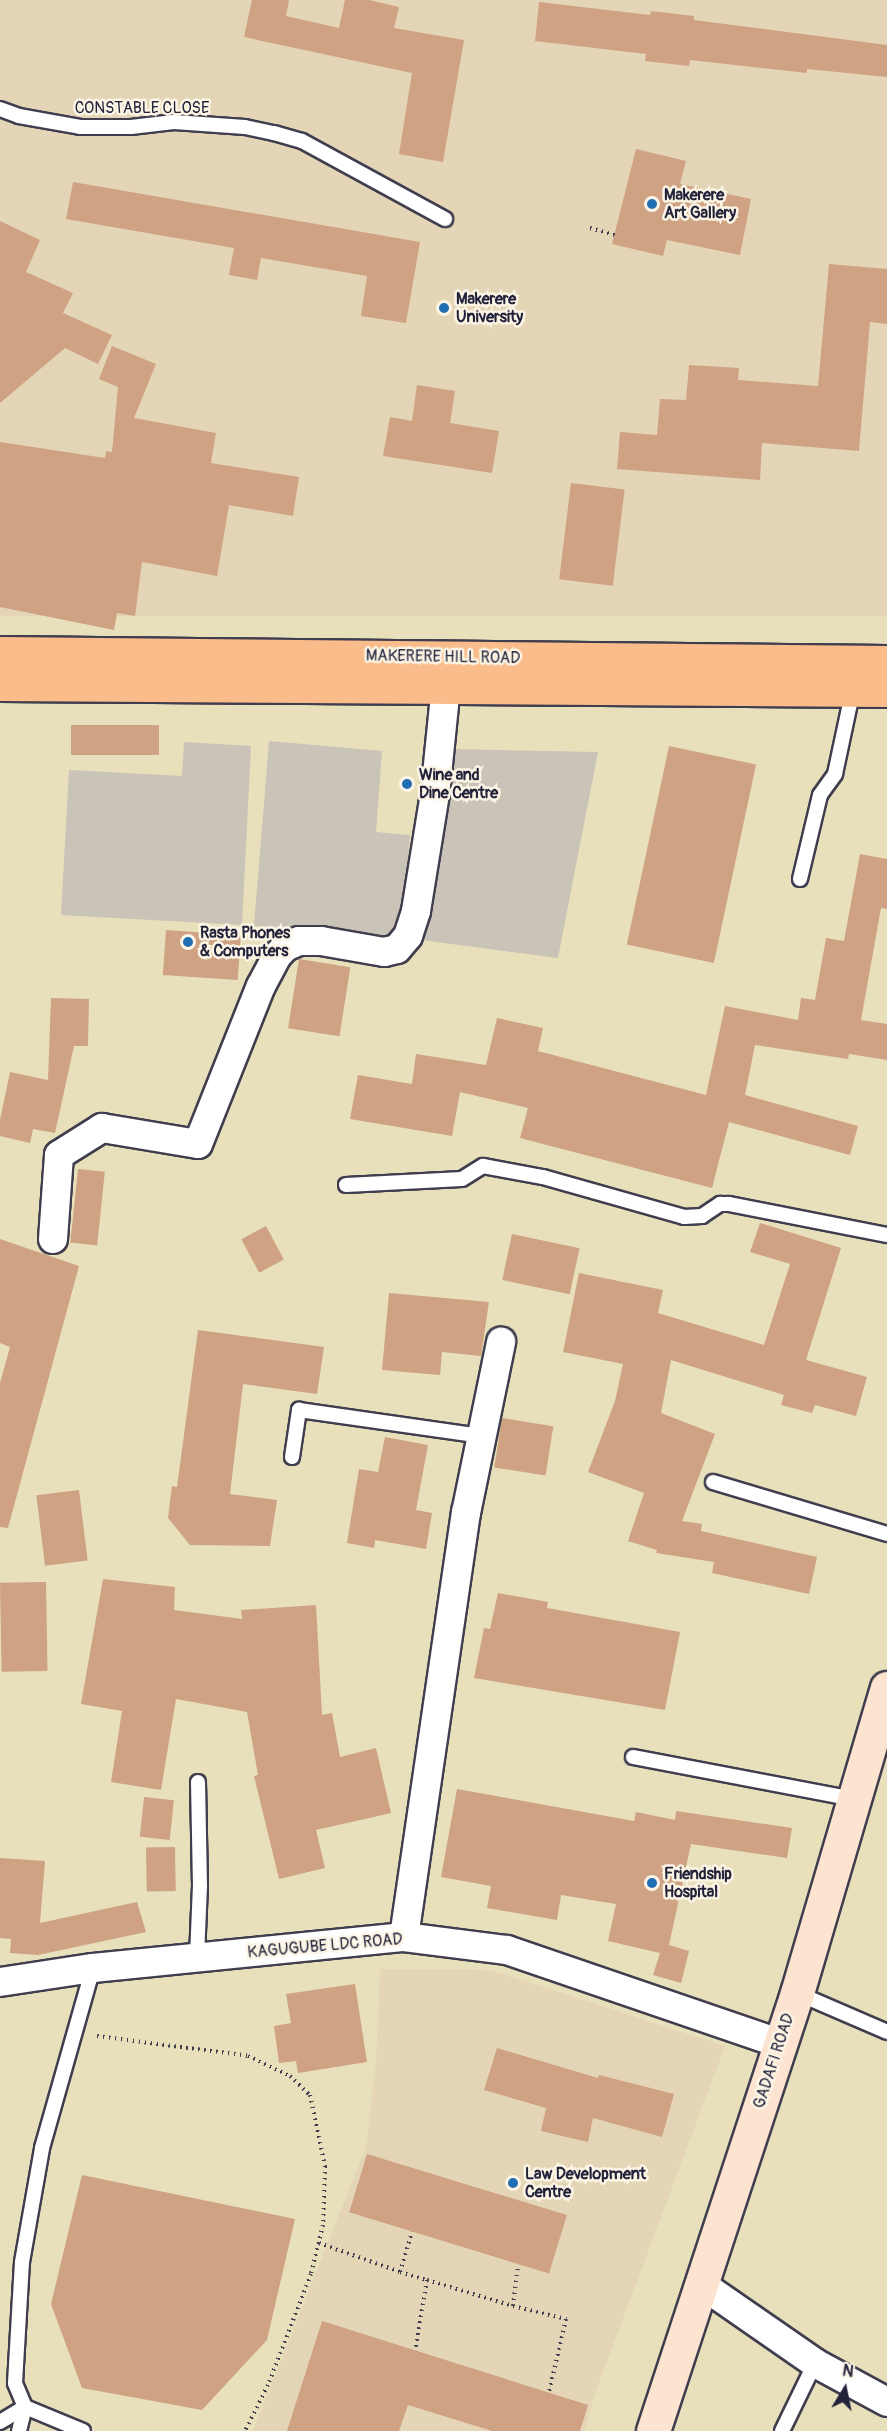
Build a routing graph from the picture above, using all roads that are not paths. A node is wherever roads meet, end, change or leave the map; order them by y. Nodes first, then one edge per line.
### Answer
1 (0, 109) edge
2 (445, 219) dead end
3 (0, 653) edge
4 (887, 662) edge
5 (0, 684) edge
6 (446, 686) junction
7 (853, 689) junction
8 (887, 690) edge
9 (800, 879) dead end
10 (346, 1185) dead end
11 (887, 1235) edge
12 (53, 1239) dead end
13 (501, 1342) dead end
14 (482, 1436) junction
15 (292, 1457) dead end
16 (713, 1482) dead end
17 (887, 1534) edge
18 (887, 1688) edge
19 (633, 1757) dead end
20 (198, 1782) dead end
21 (854, 1799) junction
22 (404, 1937) junction
23 (197, 1957) junction
24 (93, 1968) junction
25 (0, 1982) edge
26 (797, 1993) junction
27 (887, 2032) edge
28 (779, 2043) junction
29 (701, 2284) junction
30 (815, 2363) junction
31 (887, 2402) edge
32 (25, 2407) junction
33 (0, 2422) edge
34 (19, 2431) edge
35 (83, 2431) edge
36 (653, 2431) edge
37 (782, 2431) edge

1 - 2 lane, CONSTABLE CLOSE
3 - 4 main road, MAKERERE HILL ROAD
5 - 6 main road, MAKERERE HILL ROAD
6 - 7 main road, MAKERERE HILL ROAD
6 - 12 street
7 - 8 main road, MAKERERE HILL ROAD
7 - 9 lane
10 - 11 lane
13 - 14 street
14 - 15 lane
14 - 22 street
16 - 17 lane
18 - 21 street, GADAFI ROAD
19 - 21 lane
20 - 23 lane
21 - 26 street, GADAFI ROAD
22 - 23 street, KAGUGUBE LDC ROAD
22 - 28 street, KAGUGUBE LDC ROAD
23 - 24 street, KAGUGUBE LDC ROAD
24 - 25 street, KAGUGUBE LDC ROAD
24 - 32 lane
26 - 27 lane
26 - 28 street, GADAFI ROAD
28 - 29 street, GADAFI ROAD
29 - 30 street
29 - 36 street, GADAFI ROAD
30 - 31 street
30 - 37 lane
32 - 33 lane
32 - 34 lane
32 - 35 lane

